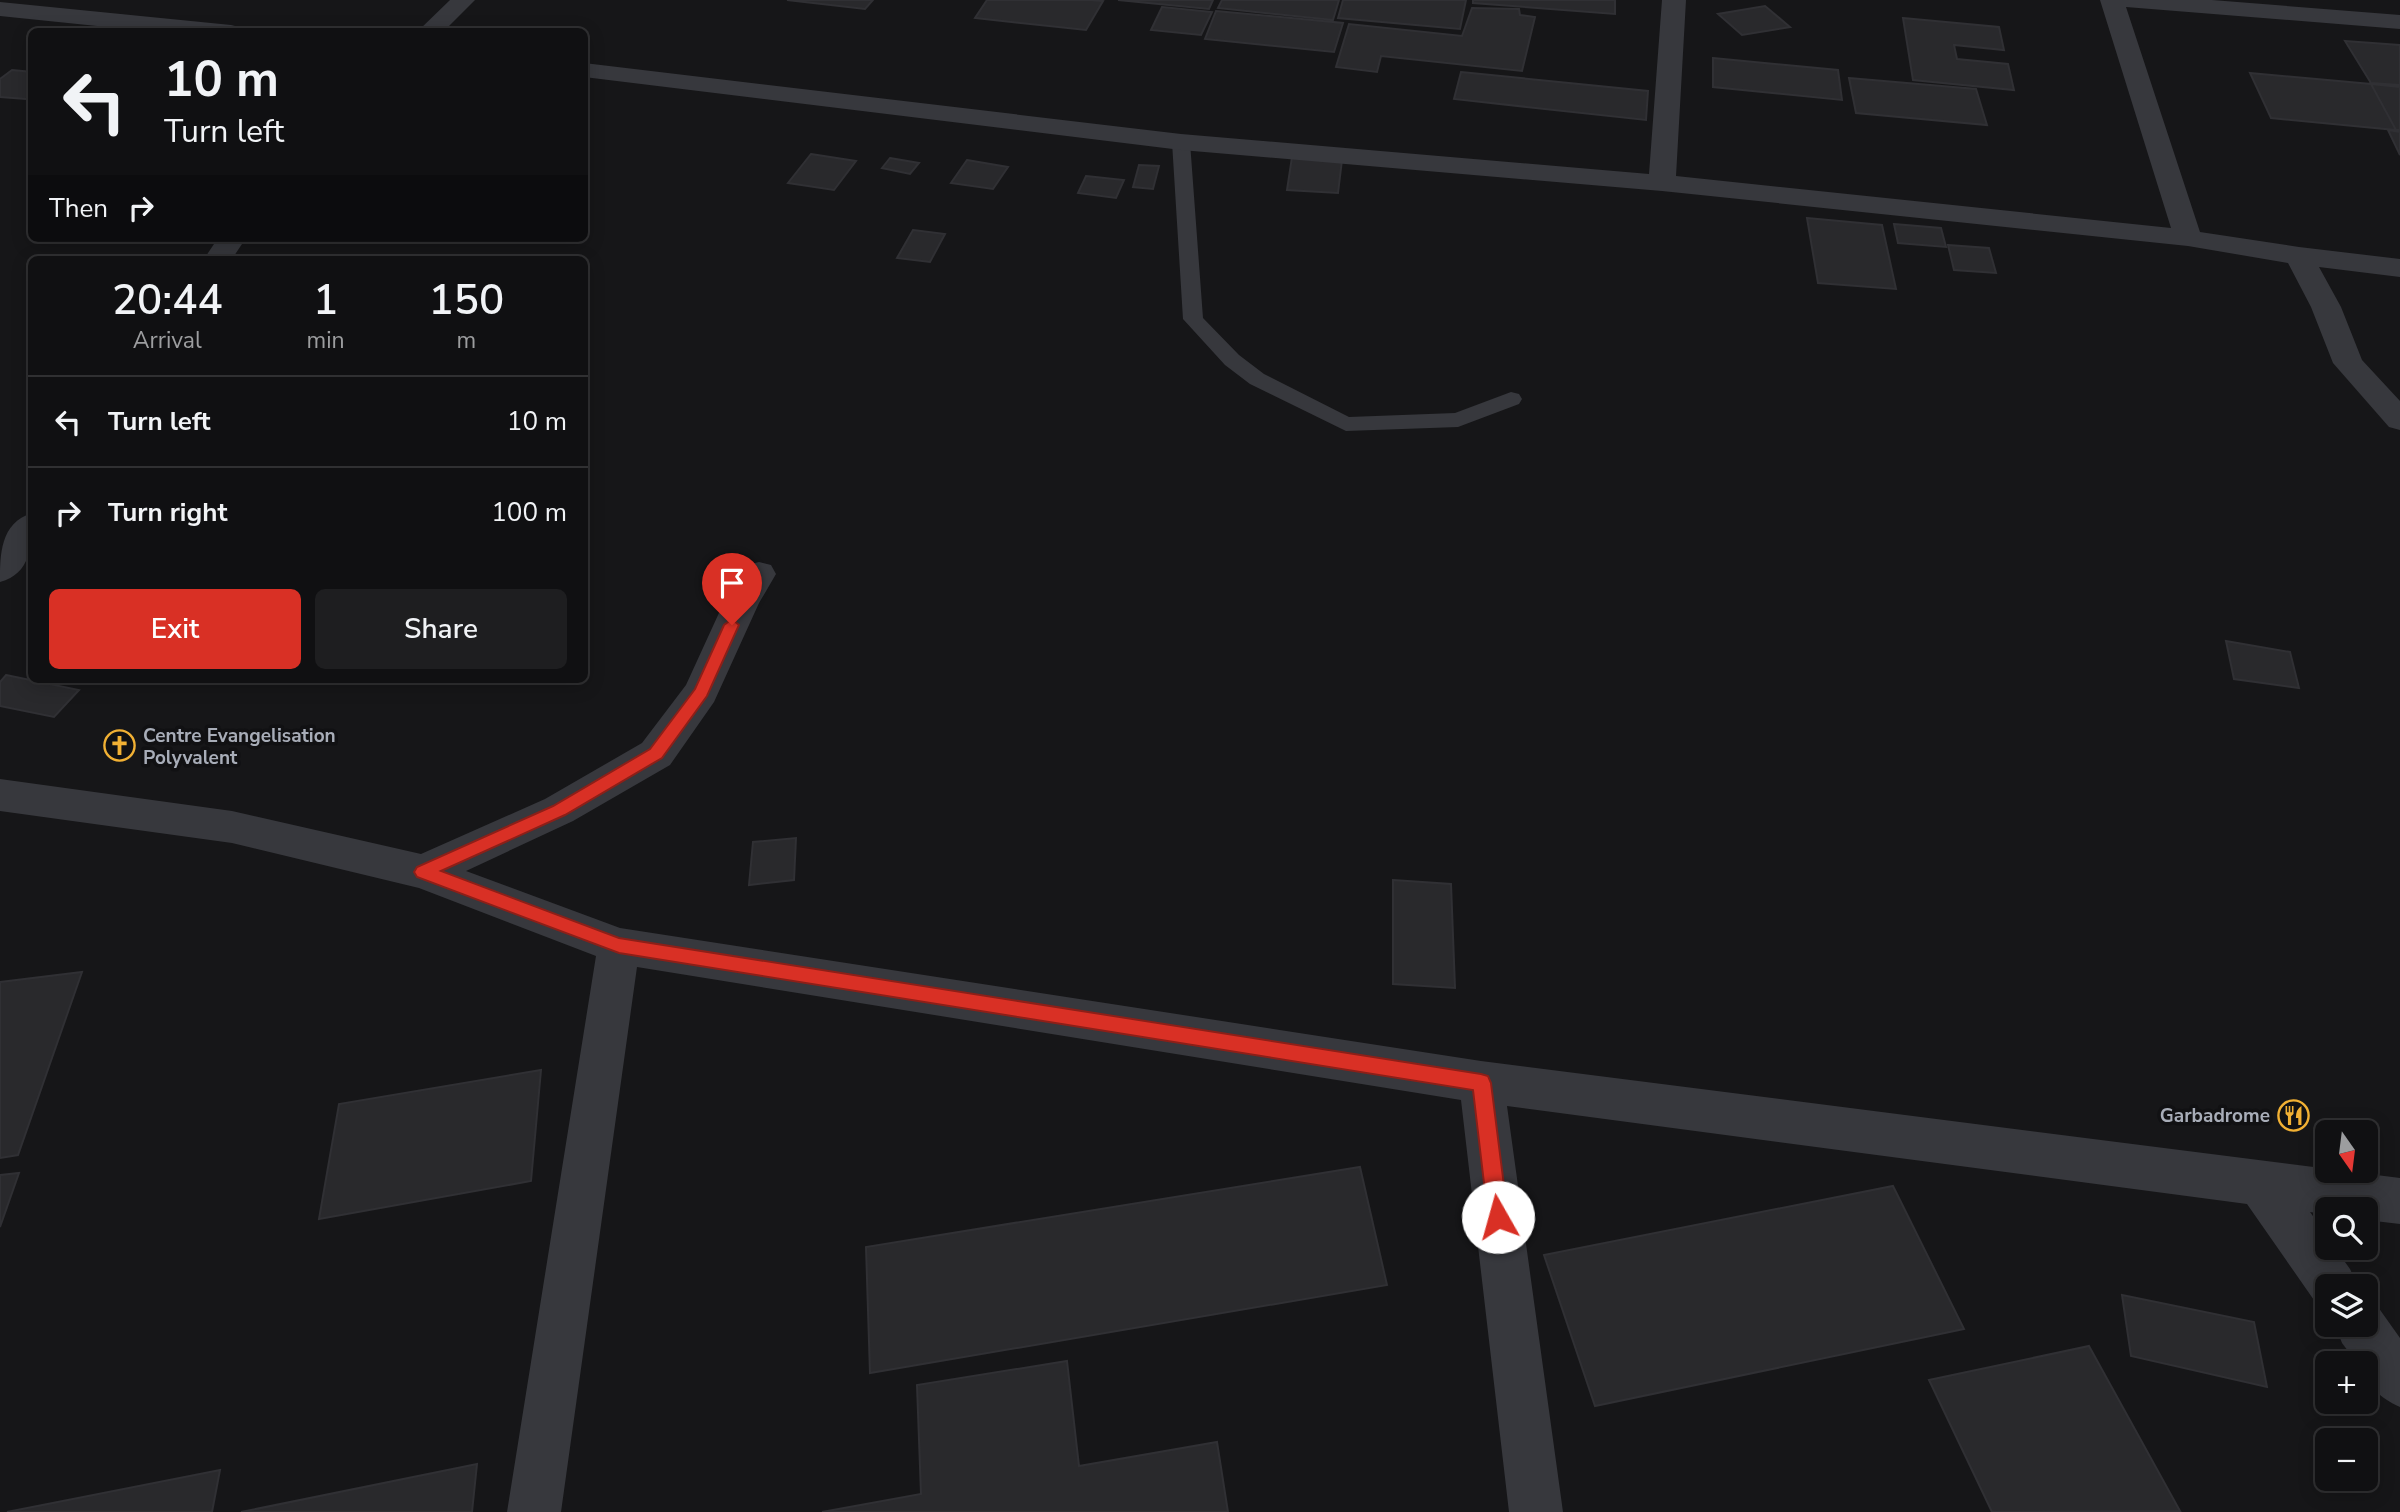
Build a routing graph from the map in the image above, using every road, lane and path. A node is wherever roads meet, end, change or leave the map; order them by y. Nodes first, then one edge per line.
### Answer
1 (463, 0) edge
2 (1674, 0) edge
3 (2112, 0) edge
4 (2125, 0) edge
5 (0, 9) edge
6 (2400, 22) edge
7 (191, 28) edge
8 (433, 28) edge
9 (588, 70) edge
10 (1181, 142) junction
11 (1662, 183) junction
12 (2188, 238) junction
13 (2299, 256) junction
14 (2400, 268) edge
15 (1511, 399) dead end
16 (2400, 420) edge
17 (28, 531) edge
18 (0, 570) edge
19 (760, 574) dead end
20 (0, 794) edge
21 (423, 872) junction
22 (619, 946) junction
23 (1481, 1083) junction
24 (2261, 1184) junction
25 (2400, 1201) edge
26 (2325, 1274) edge
27 (2369, 1337) edge
28 (2400, 1381) edge
29 (534, 1512) edge
30 (1536, 1512) edge

1 - 8 street
2 - 11 street
3 - 12 street
4 - 6 street
5 - 7 street
9 - 10 street
10 - 11 street
10 - 15 lane
11 - 12 street
12 - 13 street
13 - 14 street
13 - 16 street
17 - 18 street
19 - 21 street
20 - 21 street
21 - 22 street
22 - 23 street
22 - 29 street
23 - 24 street
23 - 30 street
24 - 25 street
24 - 26 street
27 - 28 street

